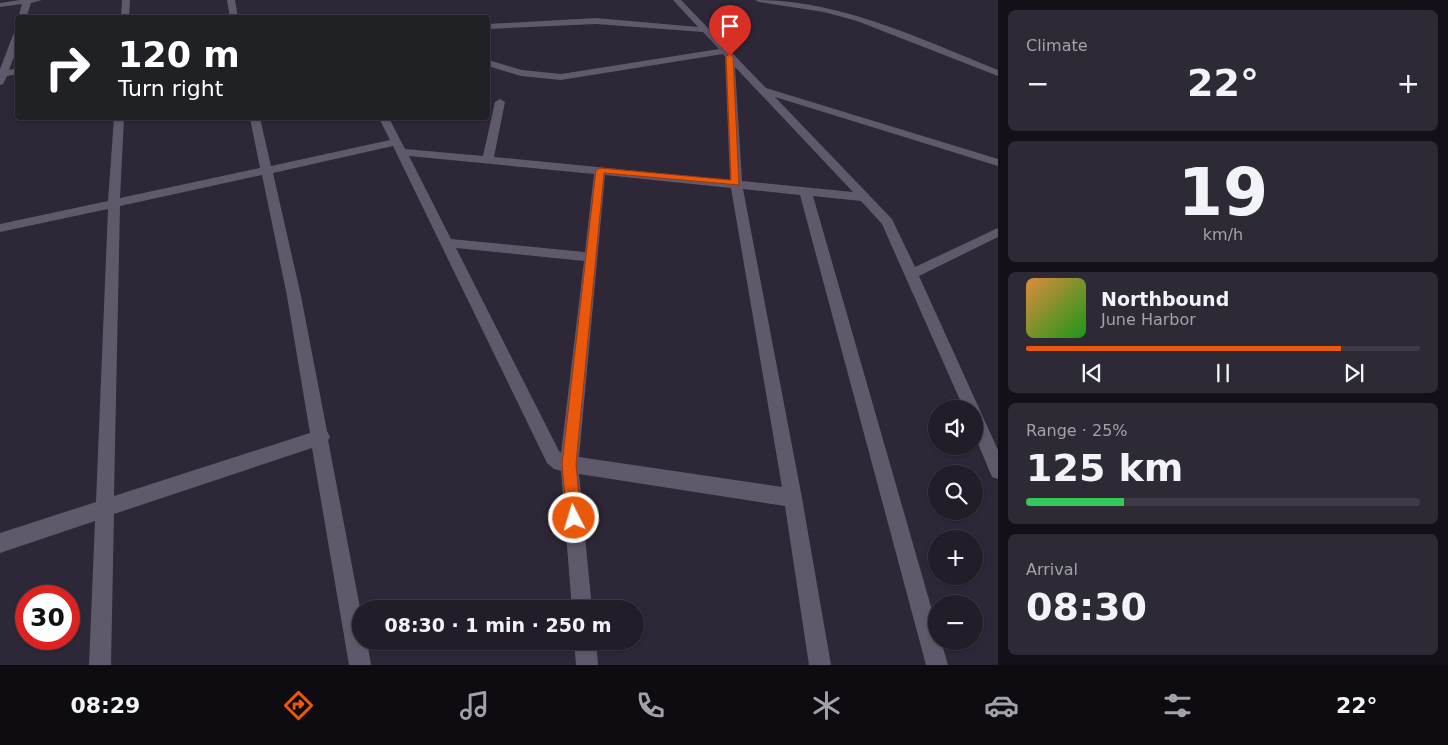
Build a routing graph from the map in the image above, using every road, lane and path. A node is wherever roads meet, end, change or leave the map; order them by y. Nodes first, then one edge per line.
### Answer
1 (38, 0) edge
2 (126, 0) edge
3 (231, 0) edge
4 (677, 0) edge
5 (759, 0) edge
6 (817, 0) edge
7 (28, 1) edge
8 (0, 6) edge
9 (824, 10) junction
10 (23, 15) edge
11 (125, 15) edge
12 (234, 15) edge
13 (490, 27) edge
14 (705, 30) junction
15 (15, 40) edge
16 (727, 54) junction
17 (490, 64) edge
18 (15, 72) edge
19 (998, 73) edge
20 (1, 76) edge
21 (761, 89) junction
22 (500, 102) dead end
23 (119, 120) edge
24 (255, 120) edge
25 (385, 120) edge
26 (400, 147) junction
27 (488, 160) junction
28 (998, 163) edge
29 (267, 170) junction
30 (600, 170) junction
31 (736, 183) junction
32 (805, 190) junction
33 (864, 197) junction
34 (114, 203) junction
35 (0, 228) edge
36 (998, 232) edge
37 (447, 243) junction
38 (591, 257) junction
39 (912, 274) junction
40 (968, 400) edge
41 (983, 428) edge
42 (321, 437) junction
43 (992, 441) edge
44 (569, 464) junction
45 (998, 471) edge
46 (794, 498) junction
47 (105, 508) junction
48 (0, 543) edge
49 (581, 600) edge
50 (586, 650) edge
51 (100, 665) edge
52 (360, 665) edge
53 (587, 665) edge
54 (820, 665) edge
55 (937, 665) edge

1 - 7 street
2 - 11 street
3 - 12 street
4 - 14 street
5 - 9 street
6 - 9 street
7 - 8 street
7 - 10 street
9 - 19 street
13 - 14 street
14 - 16 street
15 - 20 street
16 - 17 street
16 - 21 street
16 - 31 street
18 - 20 street
21 - 28 street
21 - 33 street
22 - 27 street
23 - 34 street
24 - 29 street
25 - 26 street
26 - 27 street
26 - 29 street
26 - 37 street
27 - 30 street
29 - 34 street
29 - 42 street
30 - 31 street
30 - 38 street
31 - 32 street
31 - 46 street
32 - 33 street
32 - 55 street
33 - 39 street
34 - 35 street
34 - 47 street
36 - 39 street
37 - 38 street
37 - 44 street
38 - 44 street
39 - 40 street
41 - 43 street
42 - 47 street
42 - 52 street
43 - 45 street
44 - 46 street
44 - 49 street
46 - 54 street
47 - 48 street
47 - 51 street
50 - 53 street

